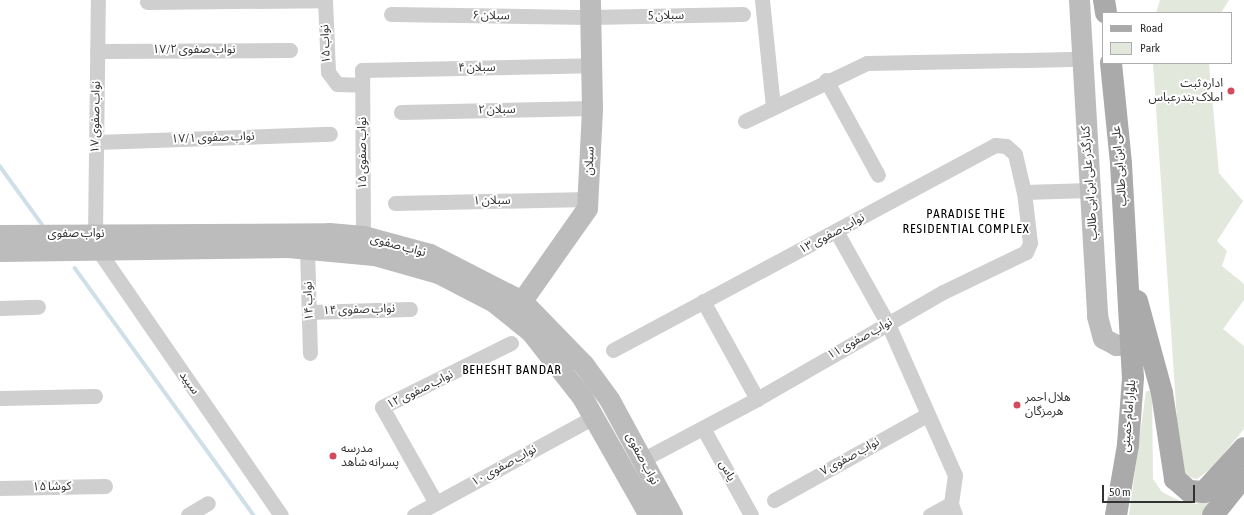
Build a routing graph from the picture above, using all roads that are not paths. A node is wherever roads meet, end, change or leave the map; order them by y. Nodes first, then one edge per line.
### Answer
1 (98, 0) edge
2 (325, 0) edge
3 (762, 0) edge
4 (1079, 0) edge
5 (1104, 0) edge
6 (147, 2) dead end
7 (590, 9) edge
8 (1106, 12) edge
9 (391, 14) dead end
10 (743, 14) dead end
11 (97, 50) junction
12 (290, 50) dead end
13 (1082, 59) junction
14 (1111, 64) edge
15 (592, 65) junction
16 (362, 78) junction
17 (826, 80) junction
18 (774, 107) junction
19 (592, 108) junction
20 (401, 112) dead end
21 (745, 121) dead end
22 (330, 134) dead end
23 (96, 142) junction
24 (878, 175) dead end
25 (1090, 190) junction
26 (1024, 192) junction
27 (588, 199) junction
28 (396, 203) dead end
29 (836, 232) junction
30 (0, 235) edge
31 (363, 236) junction
32 (97, 242) junction
33 (295, 243) junction
34 (0, 251) edge
35 (1128, 269) junction
36 (703, 301) junction
37 (38, 307) dead end
38 (0, 308) edge
39 (517, 308) junction
40 (410, 309) dead end
41 (309, 312) junction
42 (888, 324) junction
43 (511, 343) dead end
44 (1130, 344) junction
45 (613, 350) dead end
46 (310, 353) dead end
47 (96, 396) dead end
48 (0, 398) edge
49 (757, 399) junction
50 (927, 415) junction
51 (594, 417) junction
52 (702, 428) junction
53 (1244, 448) edge
54 (634, 464) junction
55 (1244, 476) edge
56 (105, 486) dead end
57 (0, 488) edge
58 (774, 500) dead end
59 (208, 503) dead end
60 (436, 503) junction
61 (953, 509) edge
62 (749, 514) edge
63 (188, 515) edge
64 (281, 515) edge
65 (414, 515) edge
66 (649, 515) edge
67 (672, 515) edge
68 (930, 515) edge
69 (1116, 515) edge
70 (1213, 515) edge

1 - 11 street, نواب صفوی ۱۷
2 - 6 street
2 - 16 street, نواب ۱۵
3 - 18 street
4 - 13 street, کنارگذر علی ابن ابی طالب
5 - 8 main road
7 - 9 street, سبلان ۶
7 - 10 street, سبلان 5
7 - 15 street, سبلان
11 - 12 street, نواب صفوی ۱۷/۲
11 - 23 street, نواب صفوی ۱۷
13 - 17 street
13 - 25 street, کنارگذر علی ابن ابی طالب
14 - 35 main road, علی ابن ابی طالب
15 - 16 street, سبلان ۴
15 - 19 street, سبلان
16 - 31 street, نواب صفوی ۱۵
17 - 18 street
17 - 24 street
18 - 21 street
19 - 20 street, سبلان ۲
19 - 27 street, سبلان
22 - 23 street, نواب صفوی ۱۷/۱
23 - 32 street, نواب صفوی ۱۷
25 - 26 street
25 - 44 street, کنارگذر علی ابن ابی طالب
26 - 29 street, نواب صفوی ۱۳
26 - 42 street, نواب صفوی ۱۱
27 - 28 street, سبلان ۱
27 - 39 street, سبلان
29 - 36 street, نواب صفوی ۱۳
29 - 42 street
30 - 32 street, نواب صفوی
31 - 33 street, نواب صفوی
31 - 39 street, نواب صفوی
32 - 33 street, نواب صفوی
32 - 34 street, نواب صفوی
32 - 64 street, سپید
33 - 39 street, نواب صفوی
33 - 41 street, نواب ۱۴
35 - 44 main road, بلوار امام خمینی
35 - 53 main road
36 - 45 street, نواب صفوی ۱۳
36 - 49 street
37 - 38 street
39 - 51 street, نواب صفوی
39 - 54 street, نواب صفوی
40 - 41 street, نواب صفوی ۱۴
41 - 46 street, نواب ۱۴
42 - 49 street, نواب صفوی ۱۱
42 - 50 street
43 - 60 street, نواب صفوی ۱۲
44 - 69 main road, بلوار امام خمینی
47 - 48 street
49 - 52 street, نواب صفوی ۱۱
50 - 58 street, نواب صفوی ۷
50 - 61 street
51 - 54 street, نواب صفوی
51 - 60 street, نواب صفوی ۱۰
52 - 54 street, نواب صفوی ۱۱
52 - 62 street, یاس
54 - 66 street, نواب صفوی
54 - 67 street, نواب صفوی
55 - 70 main road
56 - 57 street, کوشا ۱۵
59 - 63 street
60 - 65 street, نواب صفوی ۱۰
61 - 68 street

